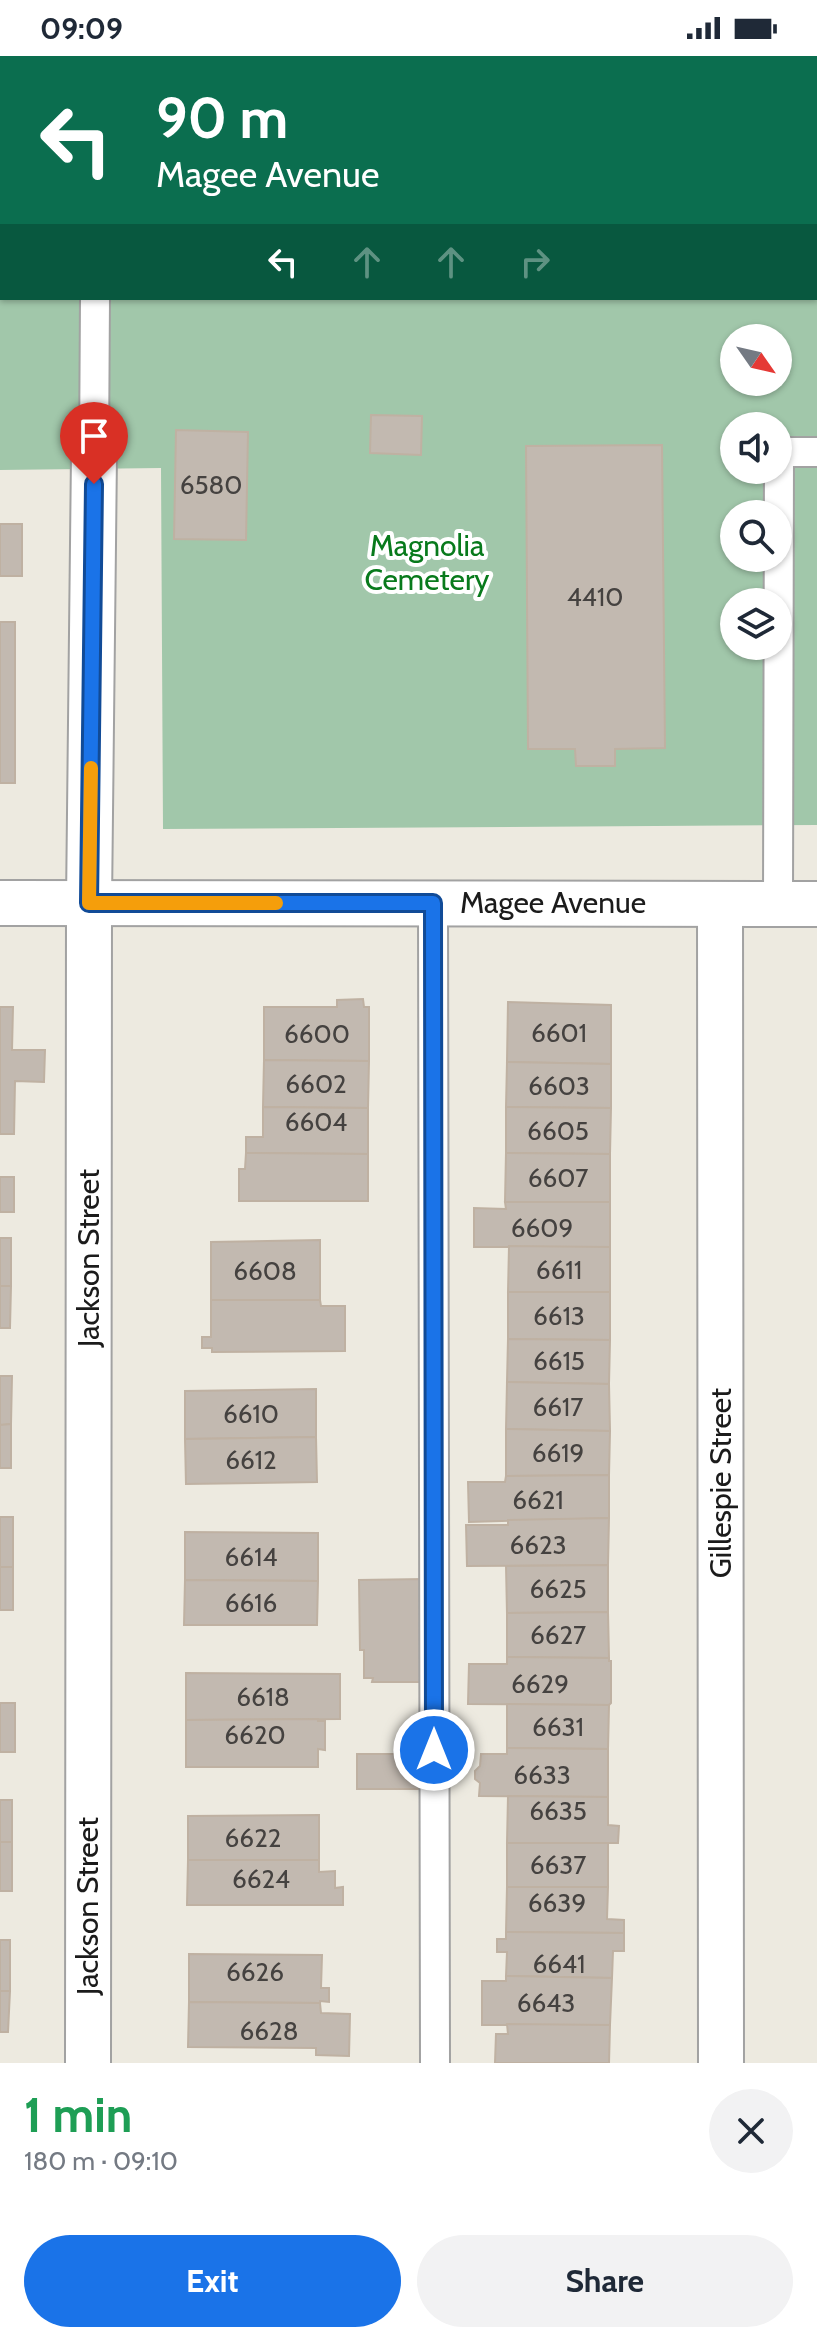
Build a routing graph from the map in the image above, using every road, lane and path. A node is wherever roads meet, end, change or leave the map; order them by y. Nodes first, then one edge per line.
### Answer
1 (95, 300) edge
2 (817, 452) edge
3 (94, 454) joint
4 (0, 903) edge
5 (89, 903) junction
6 (433, 903) junction
7 (720, 904) junction
8 (798, 904) edge
9 (88, 2063) edge
10 (435, 2063) edge
11 (721, 2063) edge

1 - 3 lane
2 - 8 lane
3 - 5 street, Jackson Street
4 - 5 street, Magee Avenue
5 - 6 street, Magee Avenue
5 - 9 street, Jackson Street
6 - 7 street, Magee Avenue
6 - 10 lane
7 - 8 street, Magee Avenue
7 - 11 street, Gillespie Street

